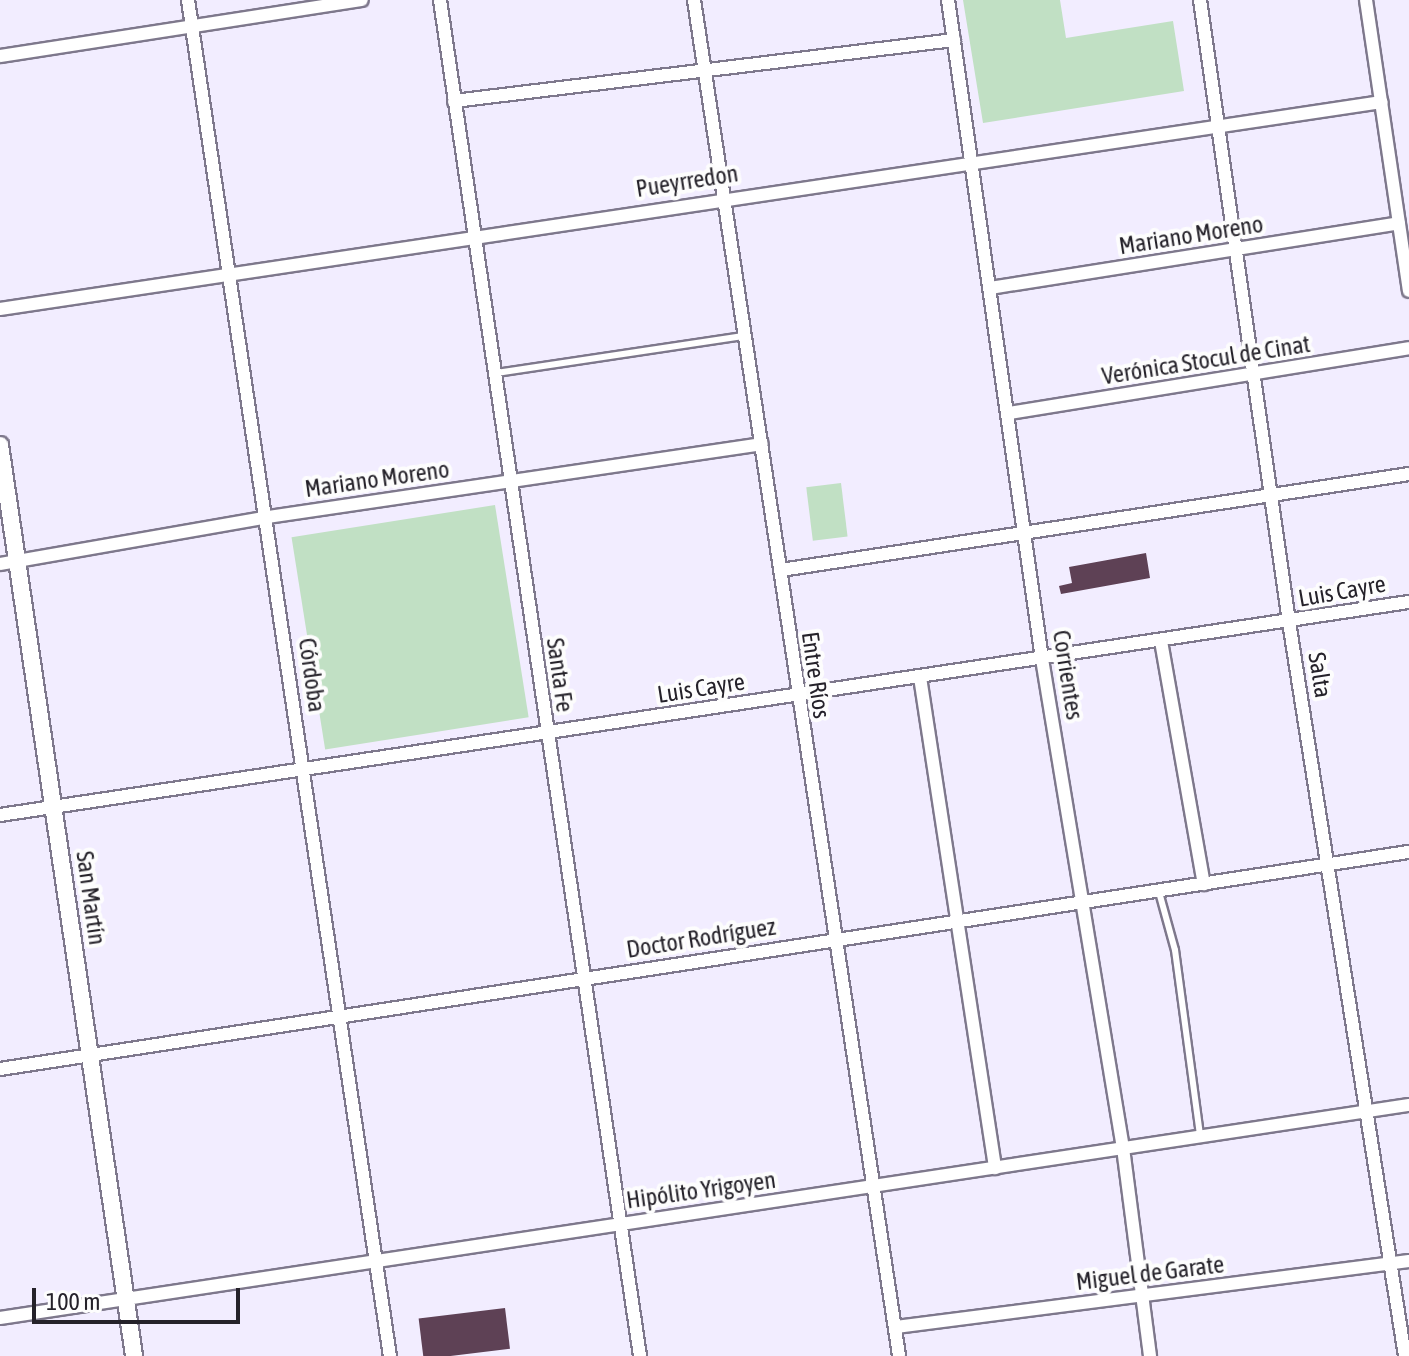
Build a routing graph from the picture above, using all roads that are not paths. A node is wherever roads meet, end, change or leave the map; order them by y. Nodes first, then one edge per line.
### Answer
1 (188, 0) edge
2 (362, 0) edge
3 (440, 0) edge
4 (694, 0) edge
5 (948, 0) edge
6 (1203, 0) edge
7 (1366, 0) edge
8 (192, 28) junction
9 (954, 40) junction
10 (0, 56) edge
11 (706, 71) junction
12 (454, 101) junction
13 (1382, 102) junction
14 (1219, 127) junction
15 (973, 164) junction
16 (724, 197) junction
17 (1399, 223) junction
18 (475, 236) junction
19 (1236, 251) junction
20 (229, 271) junction
21 (990, 288) junction
22 (1409, 291) edge
23 (0, 309) edge
24 (745, 336) junction
25 (1409, 348) edge
26 (496, 373) junction
27 (1255, 376) junction
28 (1009, 413) junction
29 (762, 444) junction
30 (0, 445) edge
31 (1409, 474) edge
32 (512, 481) junction
33 (1274, 497) junction
34 (268, 517) junction
35 (1027, 534) junction
36 (18, 561) junction
37 (0, 564) edge
38 (781, 570) junction
39 (1409, 602) edge
40 (1289, 622) junction
41 (1161, 641) junction
42 (1042, 659) junction
43 (920, 677) junction
44 (796, 696) junction
45 (546, 734) junction
46 (303, 769) junction
47 (54, 807) junction
48 (0, 815) edge
49 (1409, 852) edge
50 (1329, 865) junction
51 (1204, 884) junction
52 (1158, 891) junction
53 (1082, 903) junction
54 (957, 921) junction
55 (836, 940) junction
56 (583, 978) junction
57 (339, 1016) junction
58 (87, 1054) junction
59 (0, 1069) edge
60 (1409, 1105) edge
61 (1368, 1112) junction
62 (1200, 1136) junction
63 (1123, 1148) junction
64 (995, 1168) junction
65 (872, 1188) junction
66 (620, 1223) junction
67 (376, 1260) junction
68 (1409, 1261) edge
69 (1391, 1263) junction
70 (1142, 1296) junction
71 (125, 1299) junction
72 (0, 1318) edge
73 (896, 1327) junction
74 (134, 1356) edge
75 (390, 1356) edge
76 (640, 1356) edge
77 (899, 1356) edge
78 (1150, 1356) edge
79 (1405, 1356) edge

1 - 8 street, Córdoba
2 - 8 street
3 - 12 street, Santa Fe
4 - 11 street, Entre Ríos
5 - 9 street, Corrientes
6 - 14 street, Salta
7 - 13 street
8 - 10 street
8 - 20 street, Córdoba
9 - 11 street
9 - 15 street, Corrientes
11 - 12 street
11 - 16 street, Entre Ríos
12 - 18 street, Santa Fe
13 - 14 street, Pueyrredon
13 - 17 street
14 - 15 street, Pueyrredon
14 - 19 street, Salta
15 - 16 street, Pueyrredon
15 - 21 street, Corrientes
16 - 18 street, Pueyrredon
16 - 24 street, Entre Ríos
17 - 19 street, Mariano Moreno
17 - 22 street
18 - 20 street, Pueyrredon
18 - 26 street, Santa Fe
19 - 21 street, Mariano Moreno
19 - 27 street, Salta
20 - 23 street, Pueyrredon
20 - 34 street, Córdoba
21 - 28 street, Corrientes
24 - 26 lane
24 - 29 street, Entre Ríos
25 - 27 street, Verónica Stocul de Cinat
26 - 32 street, Santa Fe
27 - 28 street, Verónica Stocul de Cinat
27 - 33 street, Salta
28 - 35 street, Corrientes
29 - 32 street, Mariano Moreno
29 - 38 street, Entre Ríos
30 - 36 street, San Martín
31 - 33 street
32 - 34 street, Mariano Moreno
32 - 45 street, Santa Fe
33 - 35 street
33 - 40 street, Salta
34 - 36 street, Mariano Moreno
34 - 46 street, Córdoba
35 - 38 street
35 - 42 street, Corrientes
36 - 37 street, Mariano Moreno
36 - 47 street, San Martín
38 - 44 street, Entre Ríos
39 - 40 street, Luis Cayre
40 - 41 street, Luis Cayre
40 - 50 street, Salta
41 - 42 street, Luis Cayre
41 - 51 street
42 - 43 street, Luis Cayre
42 - 53 street, Corrientes
43 - 44 street, Luis Cayre
43 - 54 street
44 - 45 street, Luis Cayre
44 - 55 street, Entre Ríos
45 - 46 street, Luis Cayre
45 - 56 street, Santa Fe
46 - 47 street, Luis Cayre
46 - 57 street, Córdoba
47 - 48 street, Luis Cayre
47 - 58 street, San Martín
49 - 50 street, Doctor Rodríguez
50 - 51 street, Doctor Rodríguez
50 - 61 street, Salta
51 - 52 street, Doctor Rodríguez
52 - 53 street, Doctor Rodríguez
52 - 62 lane
53 - 54 street, Doctor Rodríguez
53 - 63 street, Corrientes
54 - 55 street, Doctor Rodríguez
54 - 64 street
55 - 56 street, Doctor Rodríguez
55 - 65 street, Entre Ríos
56 - 57 street, Doctor Rodríguez
56 - 66 street, Santa Fe
57 - 58 street, Doctor Rodríguez
57 - 67 street, Córdoba
58 - 59 street, Doctor Rodríguez
58 - 71 street, San Martín
60 - 61 street, Hipólito Yrigoyen
61 - 62 street, Hipólito Yrigoyen
61 - 69 street, Salta
62 - 63 street, Hipólito Yrigoyen
63 - 64 street, Hipólito Yrigoyen
63 - 70 street, Corrientes
64 - 65 street, Hipólito Yrigoyen
65 - 66 street, Hipólito Yrigoyen
65 - 73 street, Entre Ríos
66 - 67 street, Hipólito Yrigoyen
66 - 76 street, Santa Fe
67 - 71 street, Hipólito Yrigoyen
67 - 75 street, Córdoba
68 - 69 street, Miguel de Garate
69 - 70 street, Miguel de Garate
69 - 79 street, Salta
70 - 73 street, Miguel de Garate
70 - 78 street, Corrientes
71 - 72 street, Hipólito Yrigoyen
71 - 74 street, San Martín
73 - 77 street, Entre Ríos

